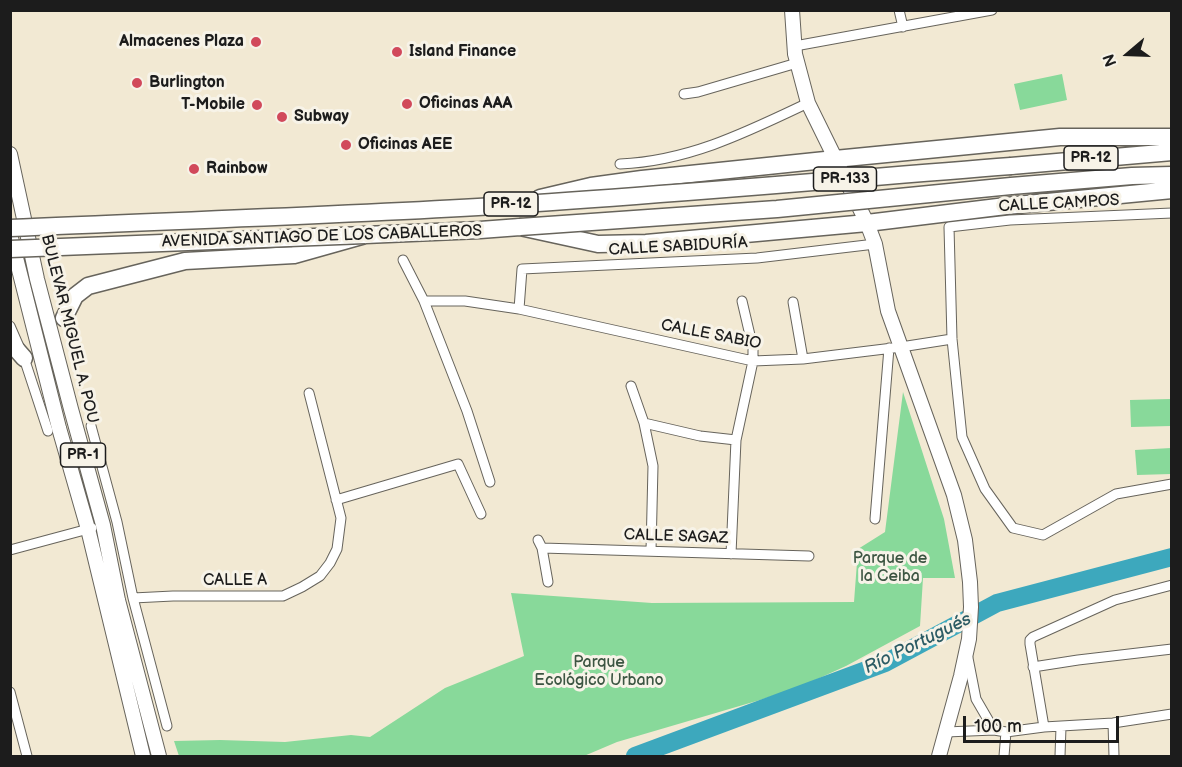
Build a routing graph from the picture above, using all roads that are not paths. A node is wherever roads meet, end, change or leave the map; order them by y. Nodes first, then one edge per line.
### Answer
1 (792, 10) edge
2 (899, 10) edge
3 (992, 10) edge
4 (903, 27) junction
5 (795, 46) junction
6 (798, 63) junction
7 (684, 94) dead end
8 (808, 103) junction
9 (1172, 137) edge
10 (1172, 152) edge
11 (10, 154) edge
12 (835, 159) junction
13 (620, 164) dead end
14 (1172, 175) edge
15 (1172, 190) edge
16 (517, 204) junction
17 (1172, 213) edge
18 (867, 223) junction
19 (520, 227) junction
20 (10, 228) edge
21 (10, 234) edge
22 (365, 235) junction
23 (875, 244) junction
24 (10, 249) edge
25 (403, 260) dead end
26 (424, 301) junction
27 (742, 301) dead end
28 (794, 302) dead end
29 (519, 309) junction
30 (64, 318) dead end
31 (10, 326) edge
32 (952, 339) junction
33 (10, 342) edge
34 (895, 347) junction
35 (24, 358) junction
36 (803, 359) junction
37 (753, 361) junction
38 (631, 386) dead end
39 (309, 393) dead end
40 (644, 423) junction
41 (92, 426) dead end
42 (48, 431) dead end
43 (736, 440) junction
44 (490, 482) dead end
45 (1172, 484) edge
46 (336, 500) junction
47 (481, 514) dead end
48 (875, 519) dead end
49 (117, 522) junction
50 (103, 525) junction
51 (88, 530) junction
52 (10, 550) edge
53 (651, 551) junction
54 (730, 554) junction
55 (809, 556) dead end
56 (548, 582) dead end
57 (1172, 585) edge
58 (133, 598) junction
59 (1172, 649) edge
60 (966, 651) junction
61 (1033, 667) junction
62 (10, 692) edge
63 (1172, 714) edge
64 (1113, 723) junction
65 (167, 726) dead end
66 (1044, 727) junction
67 (1061, 727) junction
68 (994, 730) junction
69 (946, 732) junction
70 (1006, 732) junction
71 (27, 756) edge
72 (143, 756) edge
73 (159, 756) edge
74 (939, 756) edge
75 (1004, 756) edge
76 (1060, 756) edge
77 (1114, 756) edge

1 - 5 main road, PR-133
2 - 4 street
3 - 4 street
4 - 5 street
5 - 6 main road, PR-133
6 - 7 street
6 - 8 main road, PR-133
8 - 12 main road, PR-133
8 - 13 street
9 - 12 highway
10 - 16 highway, AVENIDA SANTIAGO DE LOS CABALLEROS / PR-12, bridge
11 - 50 main road, BULEVAR MIGUEL A. POU / PR-1
12 - 16 highway, bridge
12 - 18 main road, PR-133
14 - 19 highway, AVENIDA SANTIAGO DE LOS CABALLEROS / PR-12, bridge
15 - 18 highway
16 - 20 highway, AVENIDA SANTIAGO DE LOS CABALLEROS / PR-12, bridge
17 - 32 street, CALLE CAMPOS
18 - 19 highway, bridge
18 - 23 main road, PR-133
19 - 22 highway, AVENIDA SANTIAGO DE LOS CABALLEROS / PR-12
21 - 51 main road, BULEVAR MIGUEL A. POU / PR-1
22 - 24 highway, AVENIDA SANTIAGO DE LOS CABALLEROS / PR-12, bridge
22 - 30 highway, bridge
23 - 29 street, CALLE SABIDURÍA
23 - 34 main road, PR-133
25 - 26 street
26 - 29 street, CALLE SABIO
26 - 44 street
27 - 37 street
28 - 36 street
29 - 37 street, CALLE SABIO
31 - 35 street
32 - 34 street, CALLE SABIO
32 - 45 street
33 - 35 highway
34 - 36 street, CALLE SABIO
34 - 48 street
34 - 60 main road, PR-133
35 - 42 street
36 - 37 street, CALLE SABIO
37 - 43 street
38 - 40 street
39 - 46 street, CALLE A
40 - 43 street
40 - 53 street
41 - 49 street
43 - 54 street
46 - 47 street
46 - 58 street, CALLE A
49 - 50 street
49 - 58 street
50 - 51 street
50 - 73 main road, BULEVAR MIGUEL A. POU / PR-1
51 - 52 street
51 - 72 main road, BULEVAR MIGUEL A. POU / PR-1
53 - 54 street, CALLE SAGAZ
53 - 56 street, CALLE SAGAZ
54 - 55 street, CALLE SAGAZ
57 - 61 street
58 - 65 street
59 - 61 street
60 - 68 street
60 - 69 main road, PR-133
61 - 66 street
62 - 71 street
63 - 64 street
64 - 67 street
64 - 77 street
66 - 67 street
66 - 70 street
67 - 76 street
68 - 69 street
68 - 70 street
69 - 74 main road, PR-133
70 - 75 street

